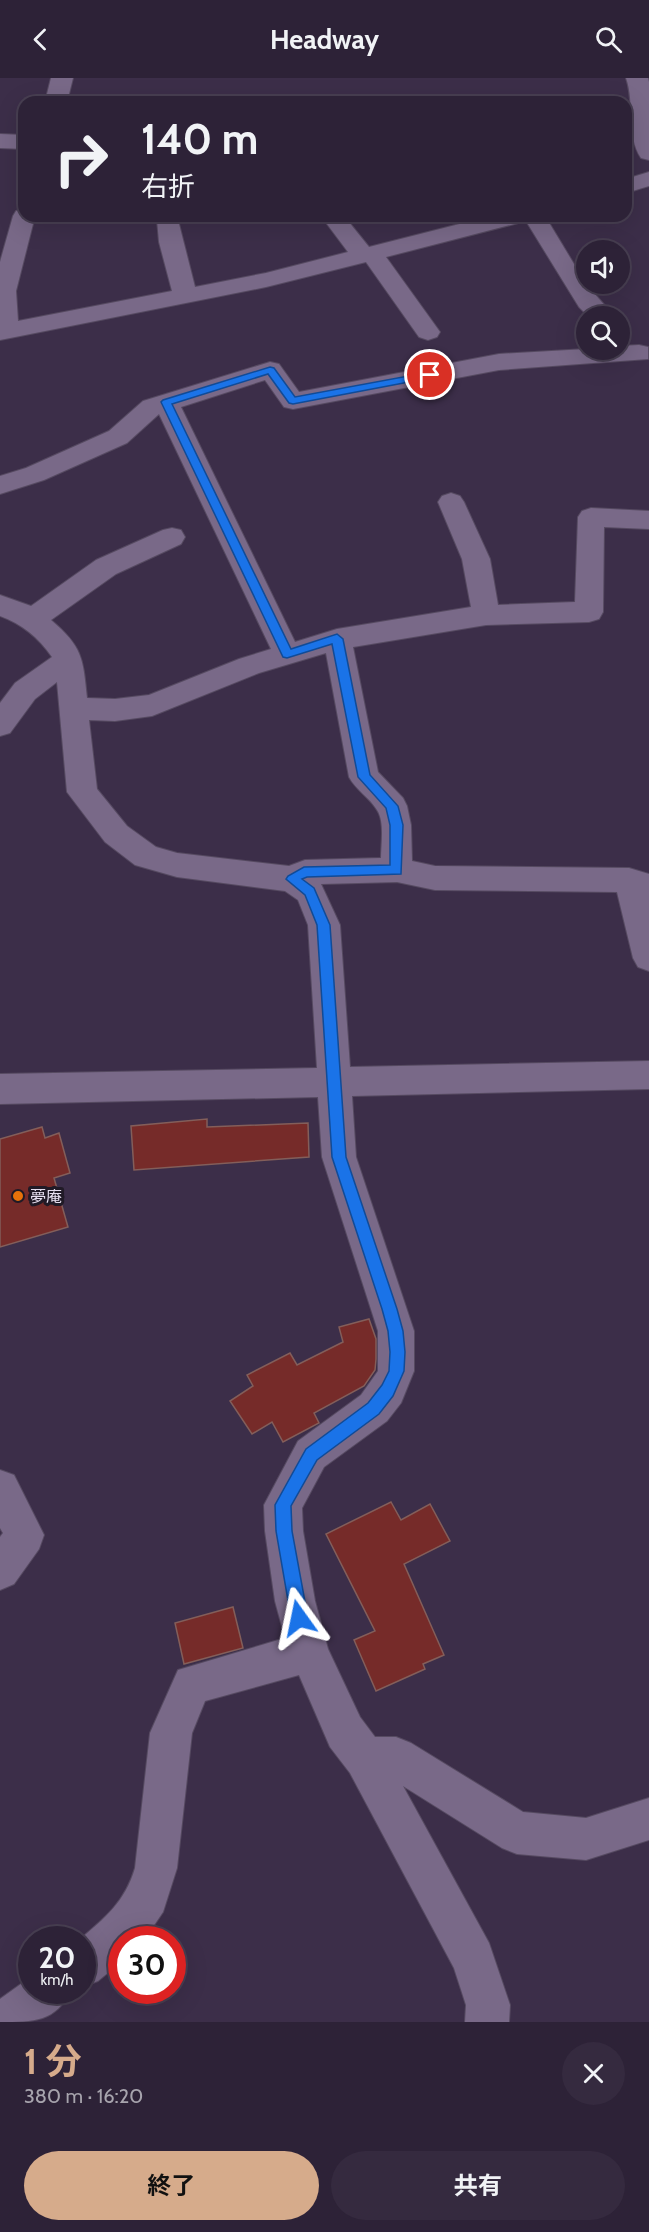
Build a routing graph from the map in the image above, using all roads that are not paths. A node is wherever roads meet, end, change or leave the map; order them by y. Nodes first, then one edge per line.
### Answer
1 (62, 78) edge
2 (638, 78) edge
3 (58, 96) edge
4 (646, 119) edge
5 (0, 141) edge
6 (18, 142) edge
7 (649, 153) edge
8 (649, 179) edge
9 (632, 184) edge
10 (22, 222) edge
11 (168, 222) edge
12 (338, 222) edge
13 (494, 222) edge
14 (538, 222) edge
15 (367, 254) junction
16 (185, 295) junction
17 (591, 306) edge
18 (3, 332) edge
19 (429, 332) dead end
20 (630, 344) edge
21 (644, 358) edge
22 (166, 402) junction
23 (0, 485) edge
24 (451, 502) dead end
25 (649, 520) edge
26 (172, 537) dead end
27 (1, 602) edge
28 (486, 615) junction
29 (33, 619) junction
30 (337, 639) junction
31 (287, 654) junction
32 (69, 659) junction
33 (74, 708) junction
34 (0, 725) edge
35 (397, 870) junction
36 (292, 879) junction
37 (639, 883) edge
38 (649, 958) edge
39 (649, 1075) edge
40 (335, 1083) junction
41 (0, 1089) edge
42 (0, 1489) edge
43 (0, 1570) edge
44 (309, 1652) junction
45 (365, 1758) junction
46 (649, 1819) edge
47 (96, 1954) edge
48 (30, 2004) edge
49 (6, 2022) edge
50 (487, 2022) edge

1 - 3 street
2 - 4 street
4 - 7 street
5 - 6 street
8 - 9 street
10 - 18 street
11 - 16 street
12 - 15 street
13 - 15 street
14 - 17 street
15 - 16 street
15 - 19 street
16 - 18 street
20 - 21 street
21 - 22 street
22 - 23 street
22 - 31 street
24 - 28 street
25 - 28 street
26 - 29 street
27 - 29 street
28 - 30 street
29 - 32 street
30 - 31 street
30 - 35 street
31 - 33 street
32 - 33 street
32 - 34 street
33 - 36 street
35 - 36 street
35 - 37 street
36 - 40 street
37 - 38 street
39 - 40 street
40 - 41 street
40 - 44 street
42 - 43 street
44 - 45 street
44 - 47 street
45 - 46 street
45 - 50 street
48 - 49 street

